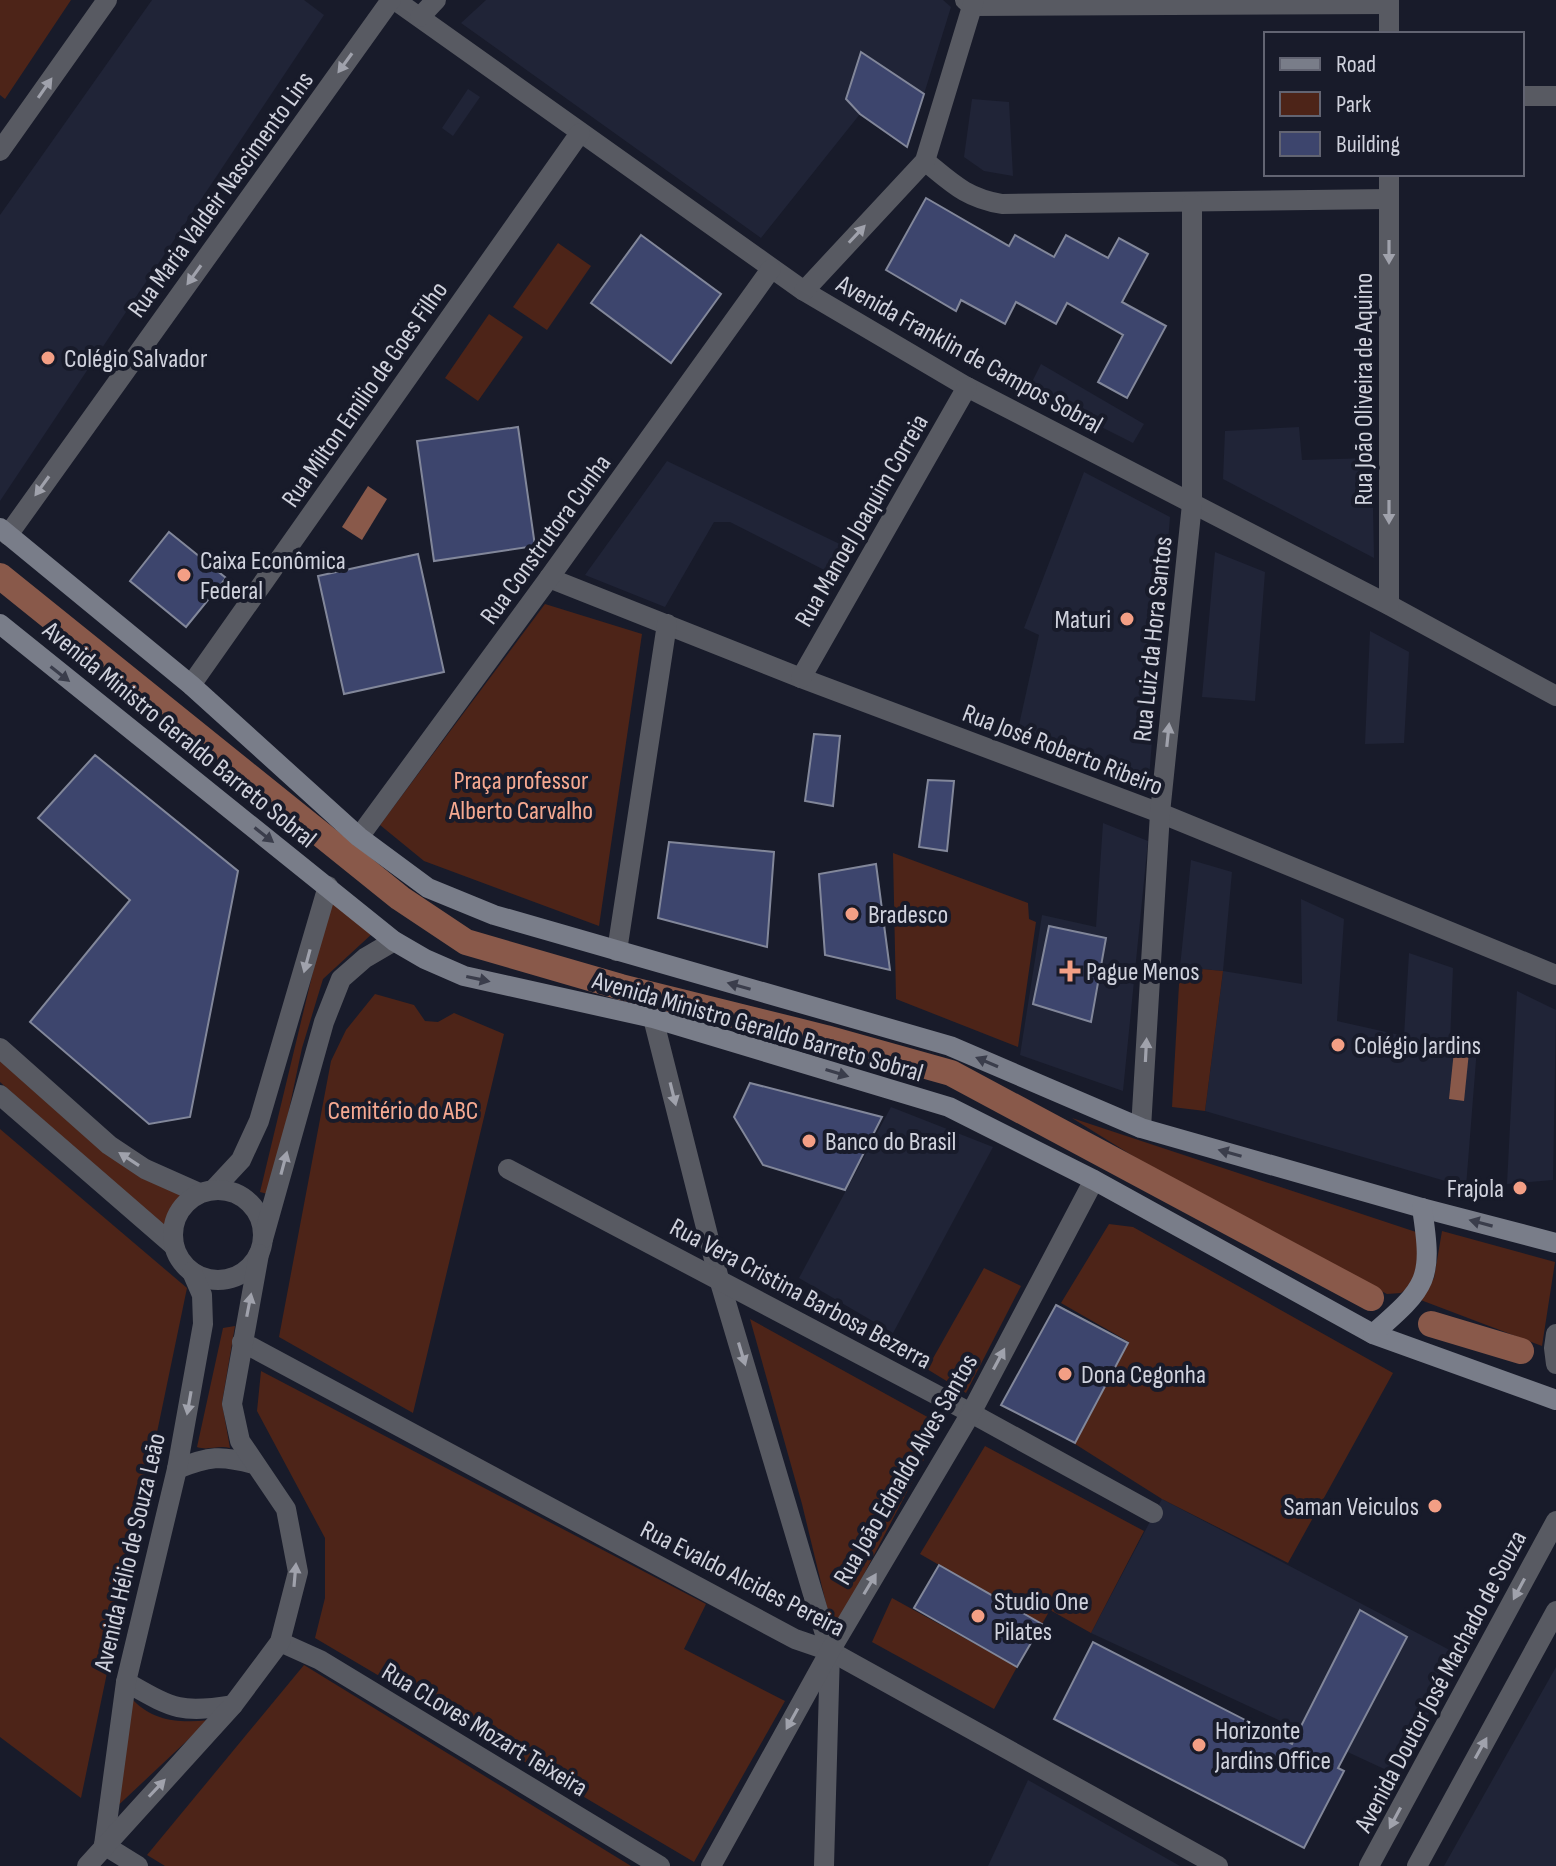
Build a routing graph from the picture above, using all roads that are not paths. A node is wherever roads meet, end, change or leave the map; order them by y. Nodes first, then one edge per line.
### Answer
1 (107, 0) edge
2 (393, 0) edge
3 (436, 0) edge
4 (970, 2) edge
5 (1389, 2) edge
6 (420, 17) junction
7 (1389, 32) edge
8 (1524, 96) edge
9 (1556, 96) edge
10 (580, 133) junction
11 (0, 151) edge
12 (925, 161) junction
13 (1389, 176) edge
14 (1389, 199) junction
15 (1192, 203) junction
16 (771, 269) junction
17 (804, 291) junction
18 (967, 387) junction
19 (1192, 504) junction
20 (4, 531) edge
21 (549, 578) junction
22 (1389, 605) junction
23 (0, 624) edge
24 (667, 624) junction
25 (801, 678) junction
26 (191, 685) junction
27 (1556, 696) edge
28 (1160, 813) junction
29 (359, 837) junction
30 (328, 886) junction
31 (394, 941) junction
32 (617, 951) junction
33 (1556, 975) edge
34 (653, 1018) junction
35 (0, 1048) edge
36 (0, 1095) edge
37 (1141, 1128) junction
38 (508, 1169) dead end
39 (1094, 1180) junction
40 (206, 1191) junction
41 (1422, 1208) junction
42 (1556, 1243) edge
43 (174, 1246) junction
44 (261, 1246) junction
45 (192, 1272) junction
46 (719, 1279) junction
47 (1373, 1334) junction
48 (1556, 1334) edge
49 (242, 1342) junction
50 (1556, 1364) edge
51 (1556, 1400) edge
52 (971, 1413) junction
53 (254, 1464) junction
54 (177, 1469) junction
55 (1153, 1513) dead end
56 (1556, 1521) edge
57 (1556, 1611) edge
58 (280, 1642) junction
59 (830, 1651) junction
60 (126, 1682) junction
61 (233, 1705) junction
62 (104, 1845) junction
63 (87, 1866) edge
64 (138, 1866) edge
65 (660, 1866) edge
66 (711, 1866) edge
67 (824, 1866) edge
68 (1218, 1866) edge
69 (1369, 1866) edge
70 (1417, 1866) edge

11 -> 1 street
2 - 6 street, Avenida Franklin de Campos Sobral
2 -> 20 street, Rua Maria Valdeir Nascimento Lins
3 - 6 street
4 - 5 street
4 - 12 street
5 - 7 street
6 - 10 street, Avenida Franklin de Campos Sobral
8 - 9 street
10 - 16 street, Avenida Franklin de Campos Sobral
10 - 26 street, Rua Milton Emilio de Goes Filho
12 - 15 street
17 -> 12 street
13 - 14 street, Rua João Oliveira de Aquino
14 - 15 street
14 -> 22 street, Rua João Oliveira de Aquino
15 - 19 street, Rua Luiz da Hora Santos
16 - 17 street, Avenida Franklin de Campos Sobral
16 - 21 street, Rua Construtora Cunha
17 - 18 street, Avenida Franklin de Campos Sobral
18 - 19 street, Avenida Franklin de Campos Sobral
18 - 25 street, Rua Manoel Joaquim Correia
19 - 22 street, Avenida Franklin de Campos Sobral
28 -> 19 street, Rua Luiz da Hora Santos
20 - 26 main road, Avenida Ministro Geraldo Barreto Sobral
21 - 24 street, Rua José Roberto Ribeiro
21 - 29 street, Rua Construtora Cunha
22 - 27 street, Avenida Franklin de Campos Sobral
23 -> 30 main road, Avenida Ministro Geraldo Barreto Sobral
24 - 25 street, Rua José Roberto Ribeiro
24 - 32 street
25 - 28 street, Rua José Roberto Ribeiro
26 - 29 main road, Avenida Ministro Geraldo Barreto Sobral
28 - 33 street, Rua José Roberto Ribeiro
37 -> 28 street, Rua Luiz da Hora Santos
29 - 32 main road, Avenida Ministro Geraldo Barreto Sobral
30 - 31 main road, Avenida Ministro Geraldo Barreto Sobral
30 -> 40 street
31 -> 34 main road, Avenida Ministro Geraldo Barreto Sobral
44 -> 31 street
37 -> 32 main road, Avenida Ministro Geraldo Barreto Sobral
34 -> 39 main road, Avenida Ministro Geraldo Barreto Sobral
34 -> 46 street
40 -> 35 street
36 - 43 street
41 -> 37 main road, Avenida Ministro Geraldo Barreto Sobral
38 - 46 street, Rua Vera Cristina Barbosa Bezerra
39 - 47 main road, Avenida Ministro Geraldo Barreto Sobral
52 -> 39 street, Rua João Ednaldo Alves Santos
40 - 43 street
40 - 44 street
42 -> 41 main road, Avenida Ministro Geraldo Barreto Sobral
41 - 47 main road
43 - 45 street
44 - 45 street
49 -> 44 street
45 -> 54 street, Avenida Hélio de Souza Leão
46 - 52 street, Rua Vera Cristina Barbosa Bezerra
46 -> 59 street
47 - 51 main road, Avenida Ministro Geraldo Barreto Sobral
48 - 50 street
49 - 53 street
49 - 59 street, Rua Evaldo Alcides Pereira
52 - 55 street, Rua Vera Cristina Barbosa Bezerra
59 -> 52 street, Rua João Ednaldo Alves Santos
53 - 54 street
58 -> 53 street
54 - 60 street, Avenida Hélio de Souza Leão
56 -> 69 street, Avenida Doutor José Machado de Souza
70 -> 57 street
58 - 61 street
58 - 65 street, Rua CLoves Mozart Teixeira
59 -> 66 street, Rua João Ednaldo Alves Santos
59 - 67 street
59 - 68 street, Rua Evaldo Alcides Pereira
60 - 61 street
60 - 62 street, Avenida Hélio de Souza Leão
62 -> 61 street
62 - 63 street
62 - 64 street

